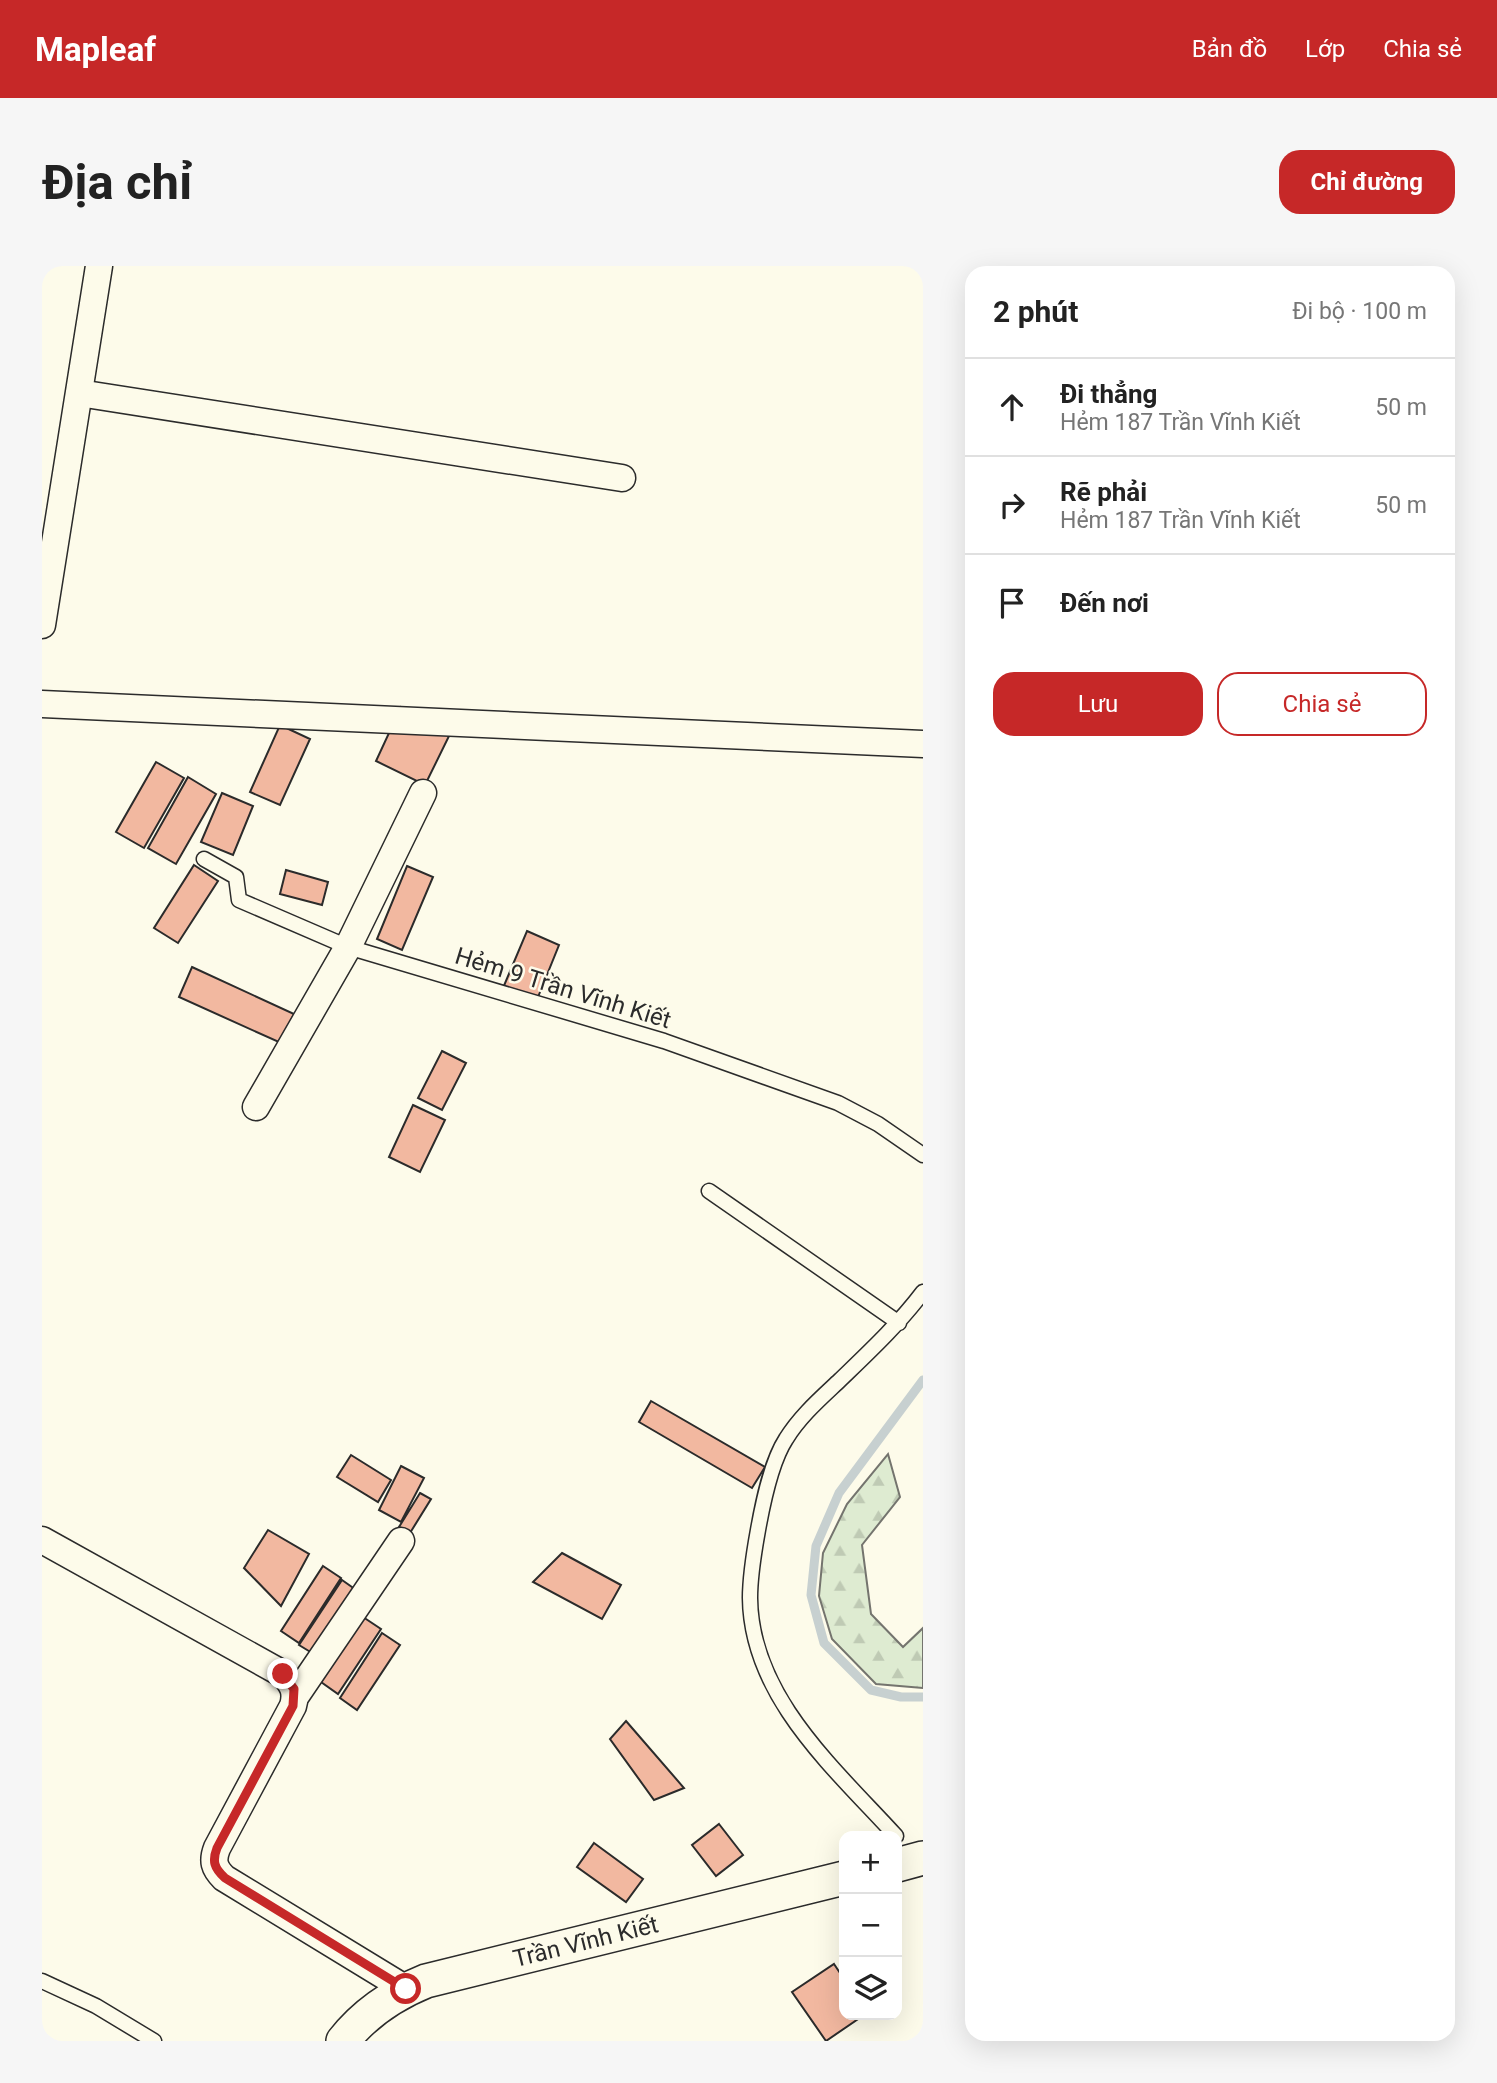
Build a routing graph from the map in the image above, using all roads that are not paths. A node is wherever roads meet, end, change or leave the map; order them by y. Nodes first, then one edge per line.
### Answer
1 (99, 266) edge
2 (79, 393) junction
3 (622, 478) dead end
4 (42, 625) edge
5 (42, 704) edge
6 (923, 744) edge
7 (423, 793) dead end
8 (204, 859) dead end
9 (348, 947) junction
10 (256, 1107) dead end
11 (923, 1155) edge
12 (709, 1191) dead end
13 (923, 1292) edge
14 (899, 1323) junction
15 (42, 1540) edge
16 (401, 1541) dead end
17 (295, 1698) junction
18 (906, 1851) edge
19 (839, 1879) edge
20 (42, 1981) edge
21 (406, 1989) junction
22 (154, 2041) edge
23 (343, 2041) edge

1 - 2 street
2 - 3 street
2 - 4 street
5 - 6 street
7 - 9 street
8 - 9 lane, Hẻm 9 Trần Vĩnh Kiết
9 - 10 street
9 - 11 lane, Hẻm 9 Trần Vĩnh Kiết
12 - 14 lane
13 - 14 lane
14 - 18 lane
15 - 17 street
16 - 17 street
17 - 21 street
19 - 21 street, Trần Vĩnh Kiết
20 - 22 lane
21 - 23 street, Trần Vĩnh Kiết

